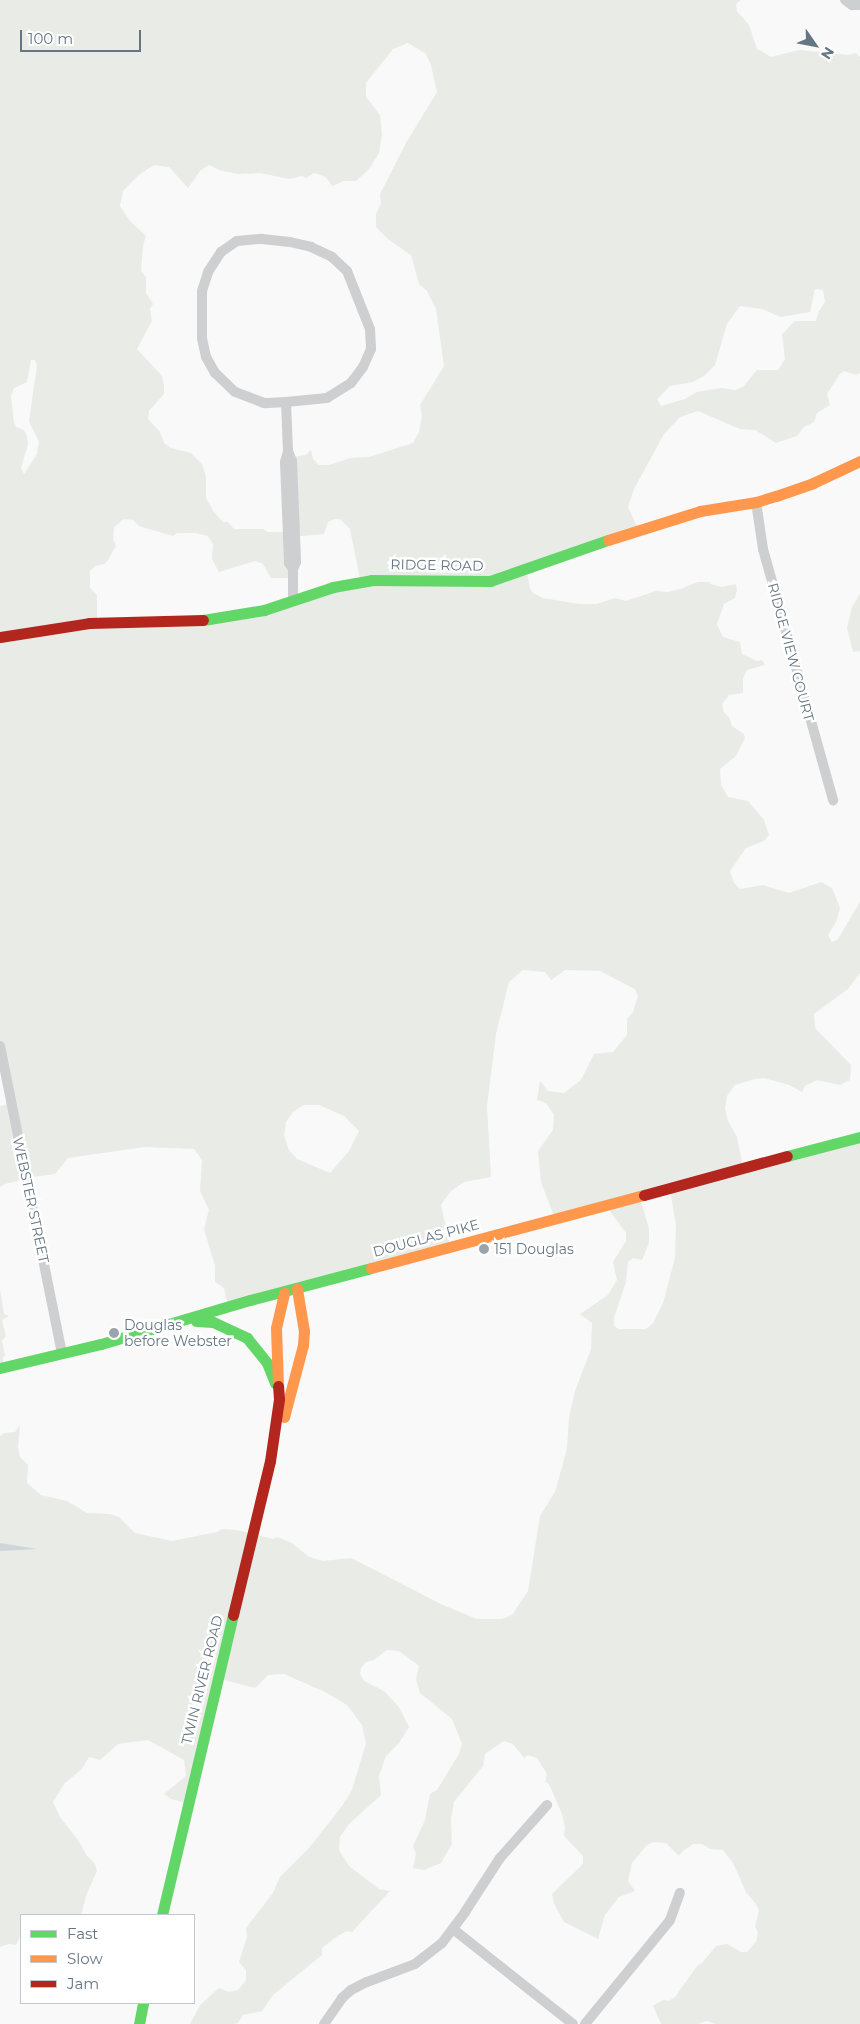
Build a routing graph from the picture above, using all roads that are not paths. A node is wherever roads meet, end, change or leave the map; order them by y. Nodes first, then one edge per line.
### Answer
1 (845, 0) edge
2 (860, 4) edge
3 (286, 402) junction
4 (860, 461) edge
5 (756, 502) junction
6 (293, 600) junction
7 (0, 637) edge
8 (833, 800) dead end
9 (0, 1046) edge
10 (860, 1137) edge
11 (297, 1289) junction
12 (284, 1293) junction
13 (174, 1323) junction
14 (62, 1354) junction
15 (0, 1368) edge
16 (279, 1399) junction
17 (271, 1452) junction
18 (547, 1805) dead end
19 (680, 1893) dead end
20 (162, 1914) edge
21 (453, 1929) junction
22 (143, 2004) edge
23 (139, 2024) edge
24 (324, 2024) edge
25 (573, 2024) edge
26 (585, 2024) edge

1 - 2 street
3 - 3 street
3 - 6 street
4 - 5 main road, RIDGE ROAD
5 - 6 main road, RIDGE ROAD
5 - 8 street, RIDGE VIEW COURT
6 - 7 main road, RIDGE ROAD
9 - 14 street, WEBSTER STREET
10 - 11 main road, DOUGLAS PIKE
11 - 12 main road, DOUGLAS PIKE
11 - 17 main road, TWIN RIVER ROAD
12 - 13 main road, DOUGLAS PIKE
12 - 16 main road, TWIN RIVER ROAD
13 - 14 main road, DOUGLAS PIKE
13 - 16 main road
14 - 15 main road, DOUGLAS PIKE
16 - 17 main road, TWIN RIVER ROAD
17 - 20 main road, TWIN RIVER ROAD
18 - 21 street
19 - 26 street
21 - 24 street
21 - 25 street
22 - 23 main road

